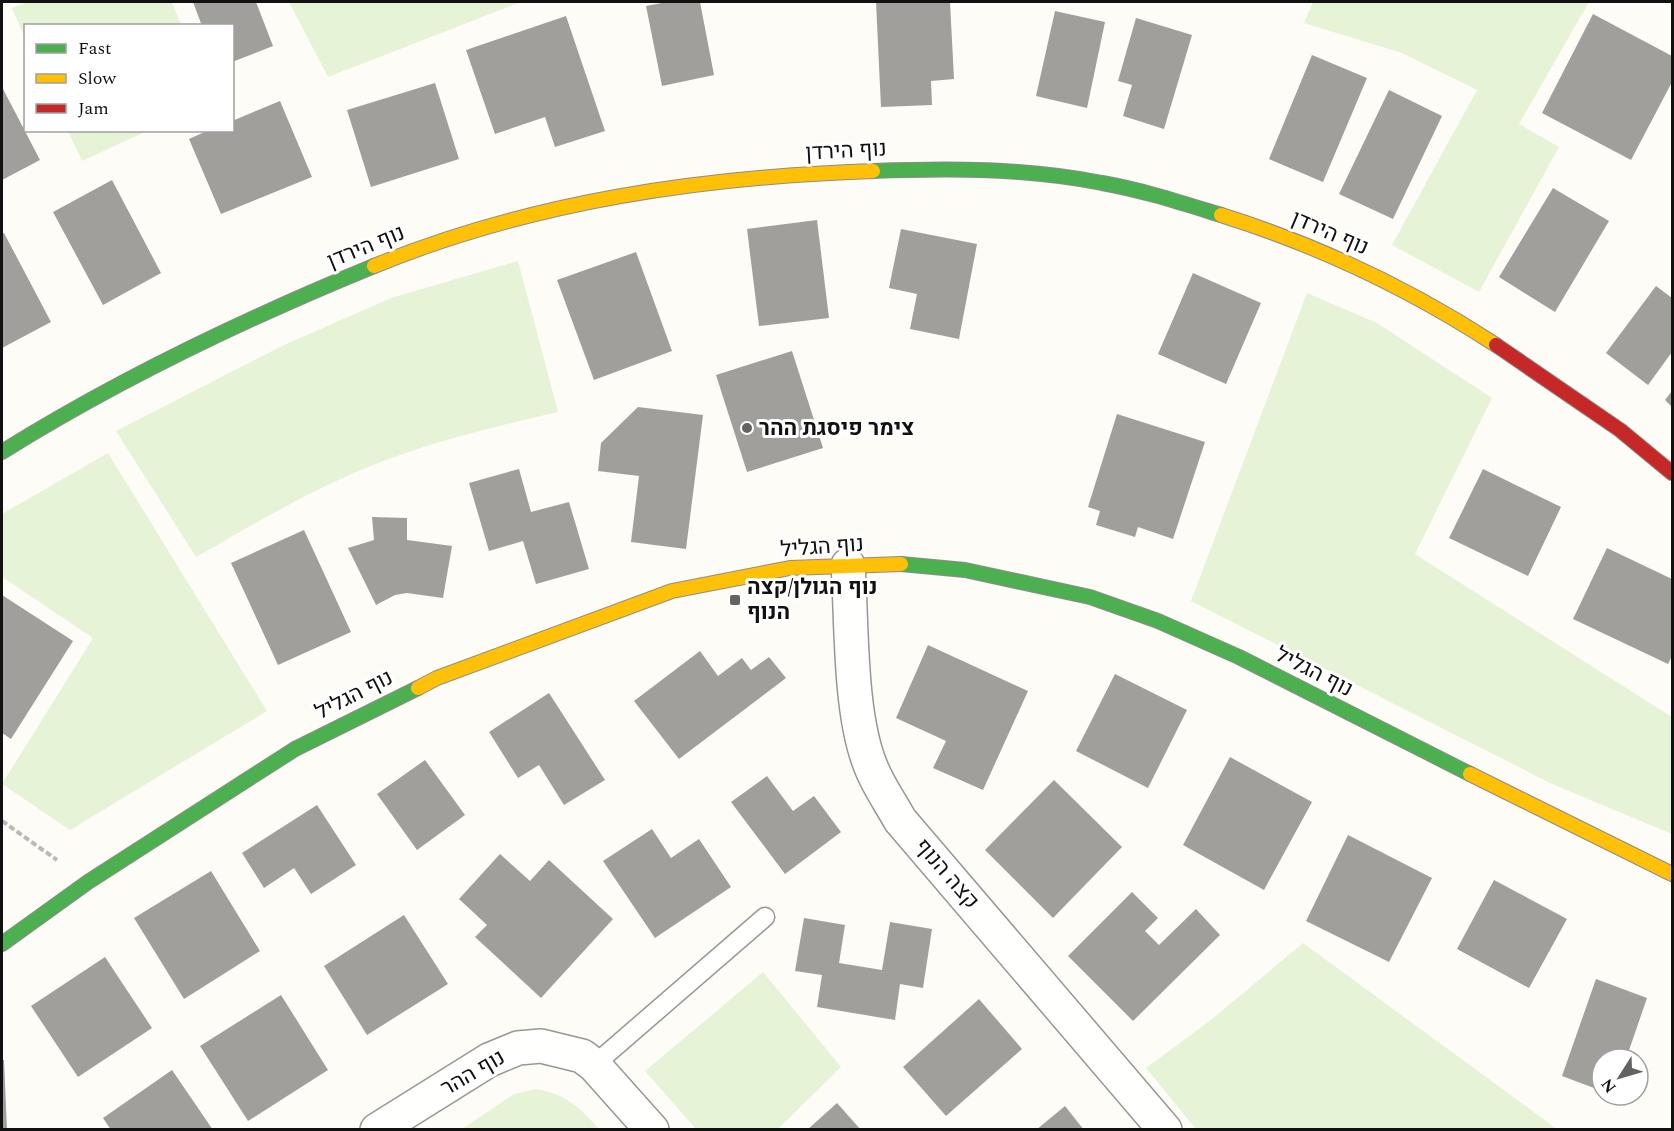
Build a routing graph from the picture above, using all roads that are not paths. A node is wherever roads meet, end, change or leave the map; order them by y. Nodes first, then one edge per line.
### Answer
1 (2, 452) edge
2 (1672, 473) edge
3 (848, 565) junction
4 (1672, 874) edge
5 (765, 917) dead end
6 (2, 944) edge
7 (594, 1065) junction
8 (377, 1130) edge
9 (652, 1130) edge
10 (1165, 1130) edge

1 - 2 street, נוף הירדן
3 - 4 street, נוף הגליל
3 - 6 street, נוף הגליל
3 - 10 street, קצה הנוף
5 - 7 lane
7 - 8 street, נוף ההר
7 - 9 street, נוף ההר

